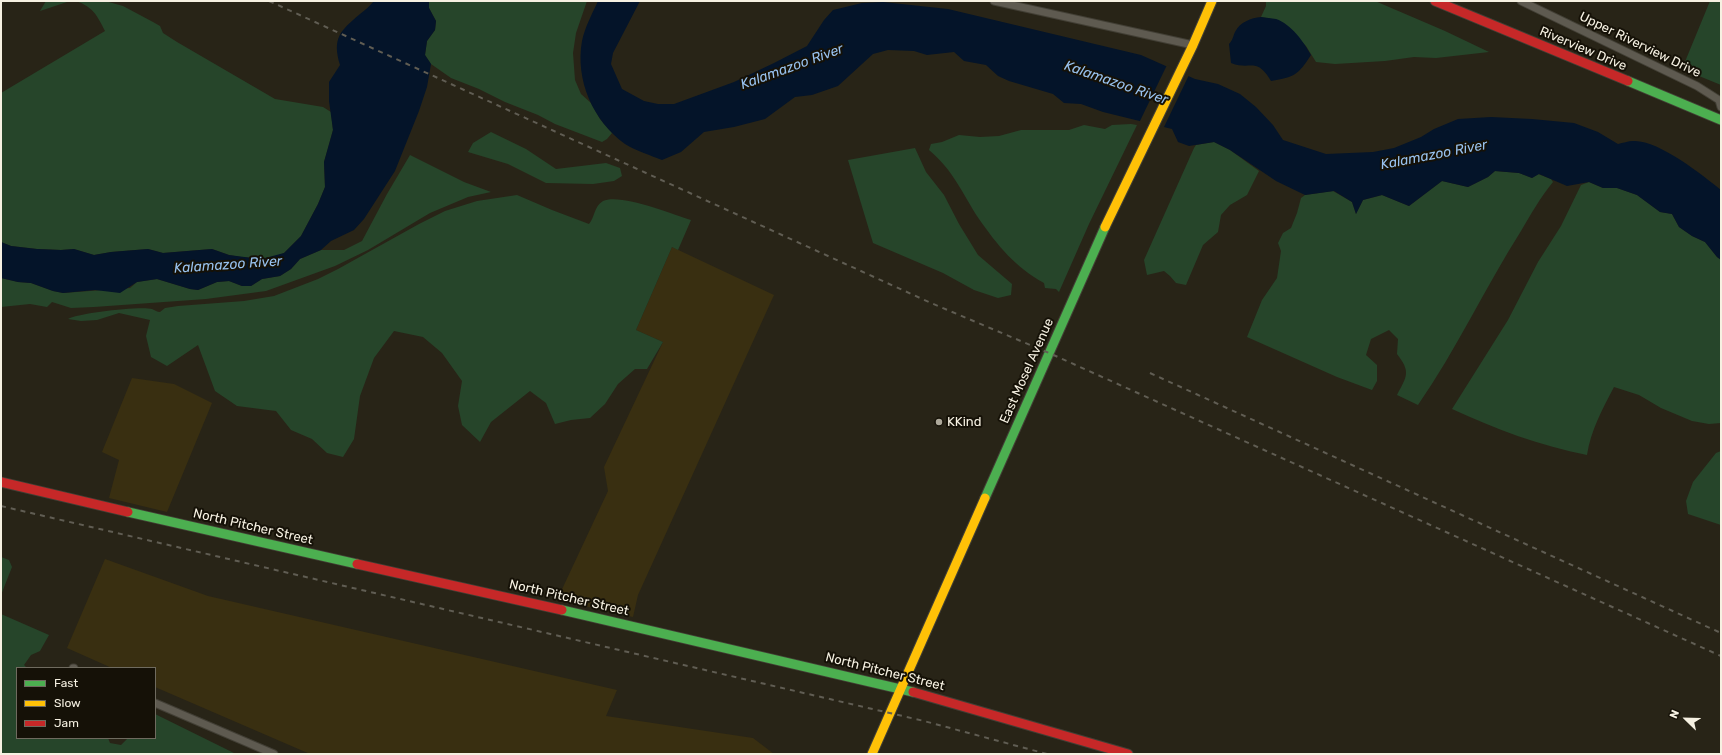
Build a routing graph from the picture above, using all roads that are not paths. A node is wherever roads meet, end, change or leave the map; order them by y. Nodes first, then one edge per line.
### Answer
1 (994, 1) edge
2 (1212, 1) edge
3 (1435, 1) edge
4 (1521, 1) edge
5 (1016, 3) edge
6 (1193, 45) junction
7 (1721, 107) edge
8 (1721, 120) edge
9 (1, 482) edge
10 (901, 689) junction
11 (156, 703) edge
12 (274, 754) edge
13 (872, 754) edge
14 (1128, 754) edge

1 - 5 street
2 - 6 street, East Mosel Avenue
3 - 8 street, Riverview Drive
4 - 7 street, Upper Riverview Drive
5 - 6 street
6 - 10 street, East Mosel Avenue
9 - 10 street, North Pitcher Street
10 - 13 street, East Mosel Avenue
10 - 14 street, North Pitcher Street
11 - 12 street

